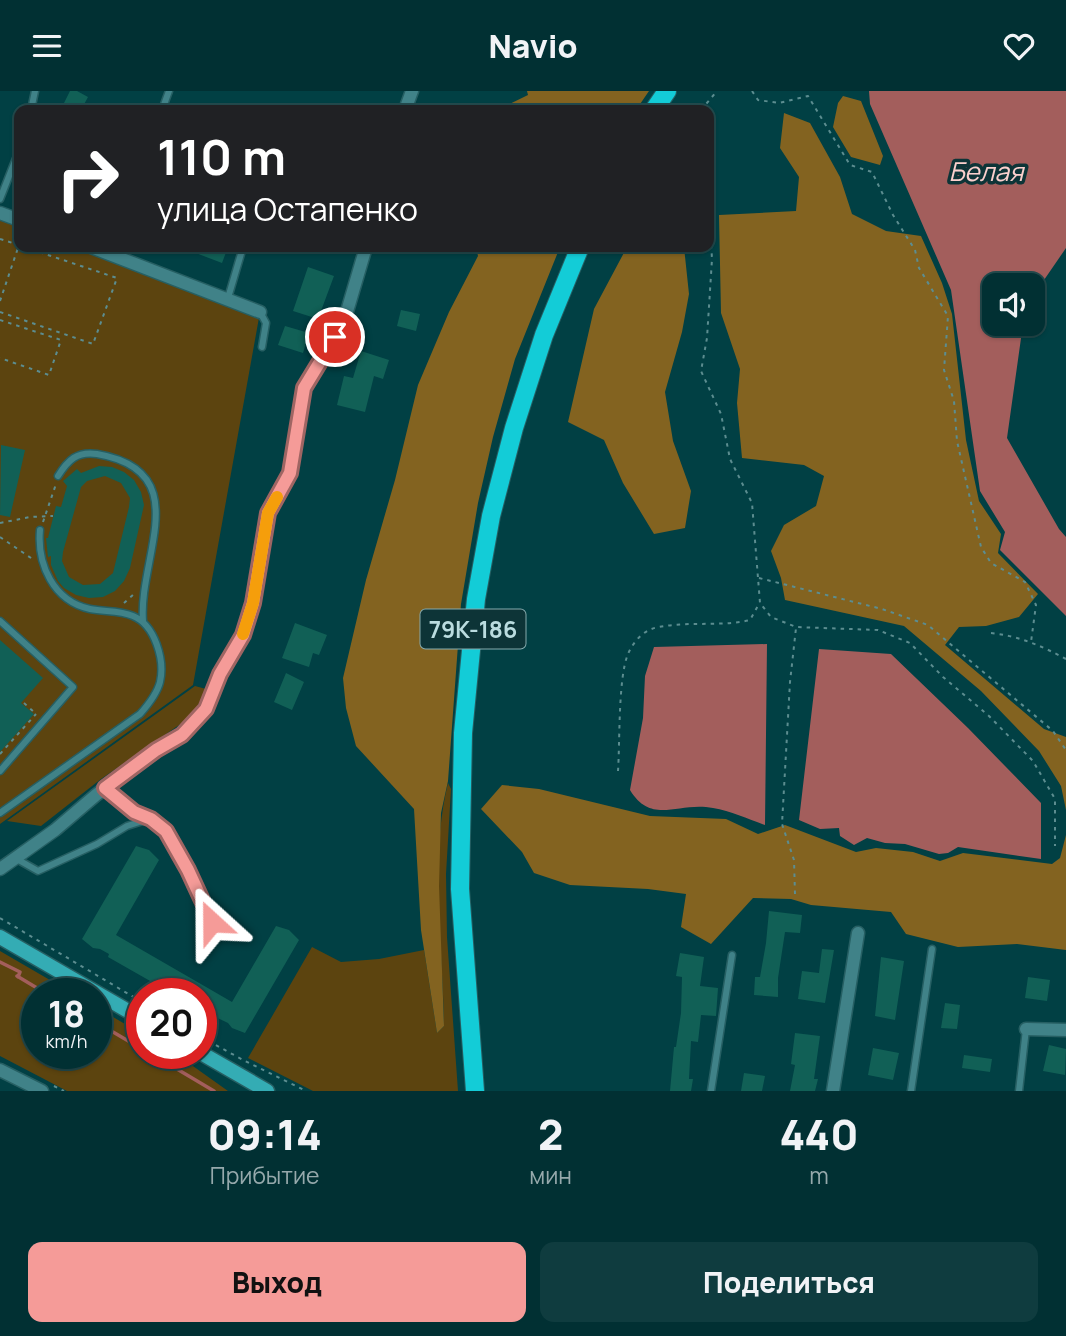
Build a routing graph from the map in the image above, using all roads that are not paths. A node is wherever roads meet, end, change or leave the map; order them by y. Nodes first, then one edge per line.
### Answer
1 (14, 164) edge
2 (0, 199) edge
3 (114, 252) edge
4 (242, 252) edge
5 (365, 252) edge
6 (578, 252) edge
7 (228, 298) junction
8 (260, 312) joint
9 (262, 347) dead end
10 (58, 476) road end
11 (40, 530) road end
12 (0, 621) edge
13 (143, 621) junction
14 (0, 771) edge
15 (105, 788) junction
16 (0, 813) edge
17 (151, 819) junction
18 (15, 858) junction
19 (0, 869) edge
20 (460, 889) junction
21 (212, 922) dead end
22 (858, 933) dead end
23 (0, 937) edge
24 (932, 949) dead end
25 (732, 955) dead end
26 (126, 1010) edge
27 (1026, 1029) joint
28 (1066, 1030) edge
29 (217, 1062) edge
30 (0, 1070) edge
31 (42, 1091) edge
32 (267, 1091) edge
33 (465, 1091) edge
34 (475, 1091) edge
35 (485, 1091) edge
36 (711, 1091) edge
37 (833, 1091) edge
38 (911, 1091) edge
39 (1019, 1091) edge

1 - 2 lane
3 - 7 street
4 - 7 lane
5 - 15 street
6 - 20 main road, 79К-186
7 - 8 street
8 - 9 lane
10 - 13 lane
11 - 13 lane
12 - 14 lane
13 - 16 lane
15 - 17 lane
15 - 18 street
17 - 18 lane
17 - 21 lane
18 - 19 street
20 - 33 main road
20 - 34 main road, 79К-186
20 - 35 main road
22 - 37 street
23 - 26 main road
24 - 38 lane
25 - 36 lane
27 - 28 street
27 - 39 lane
29 - 32 main road
30 - 31 street

